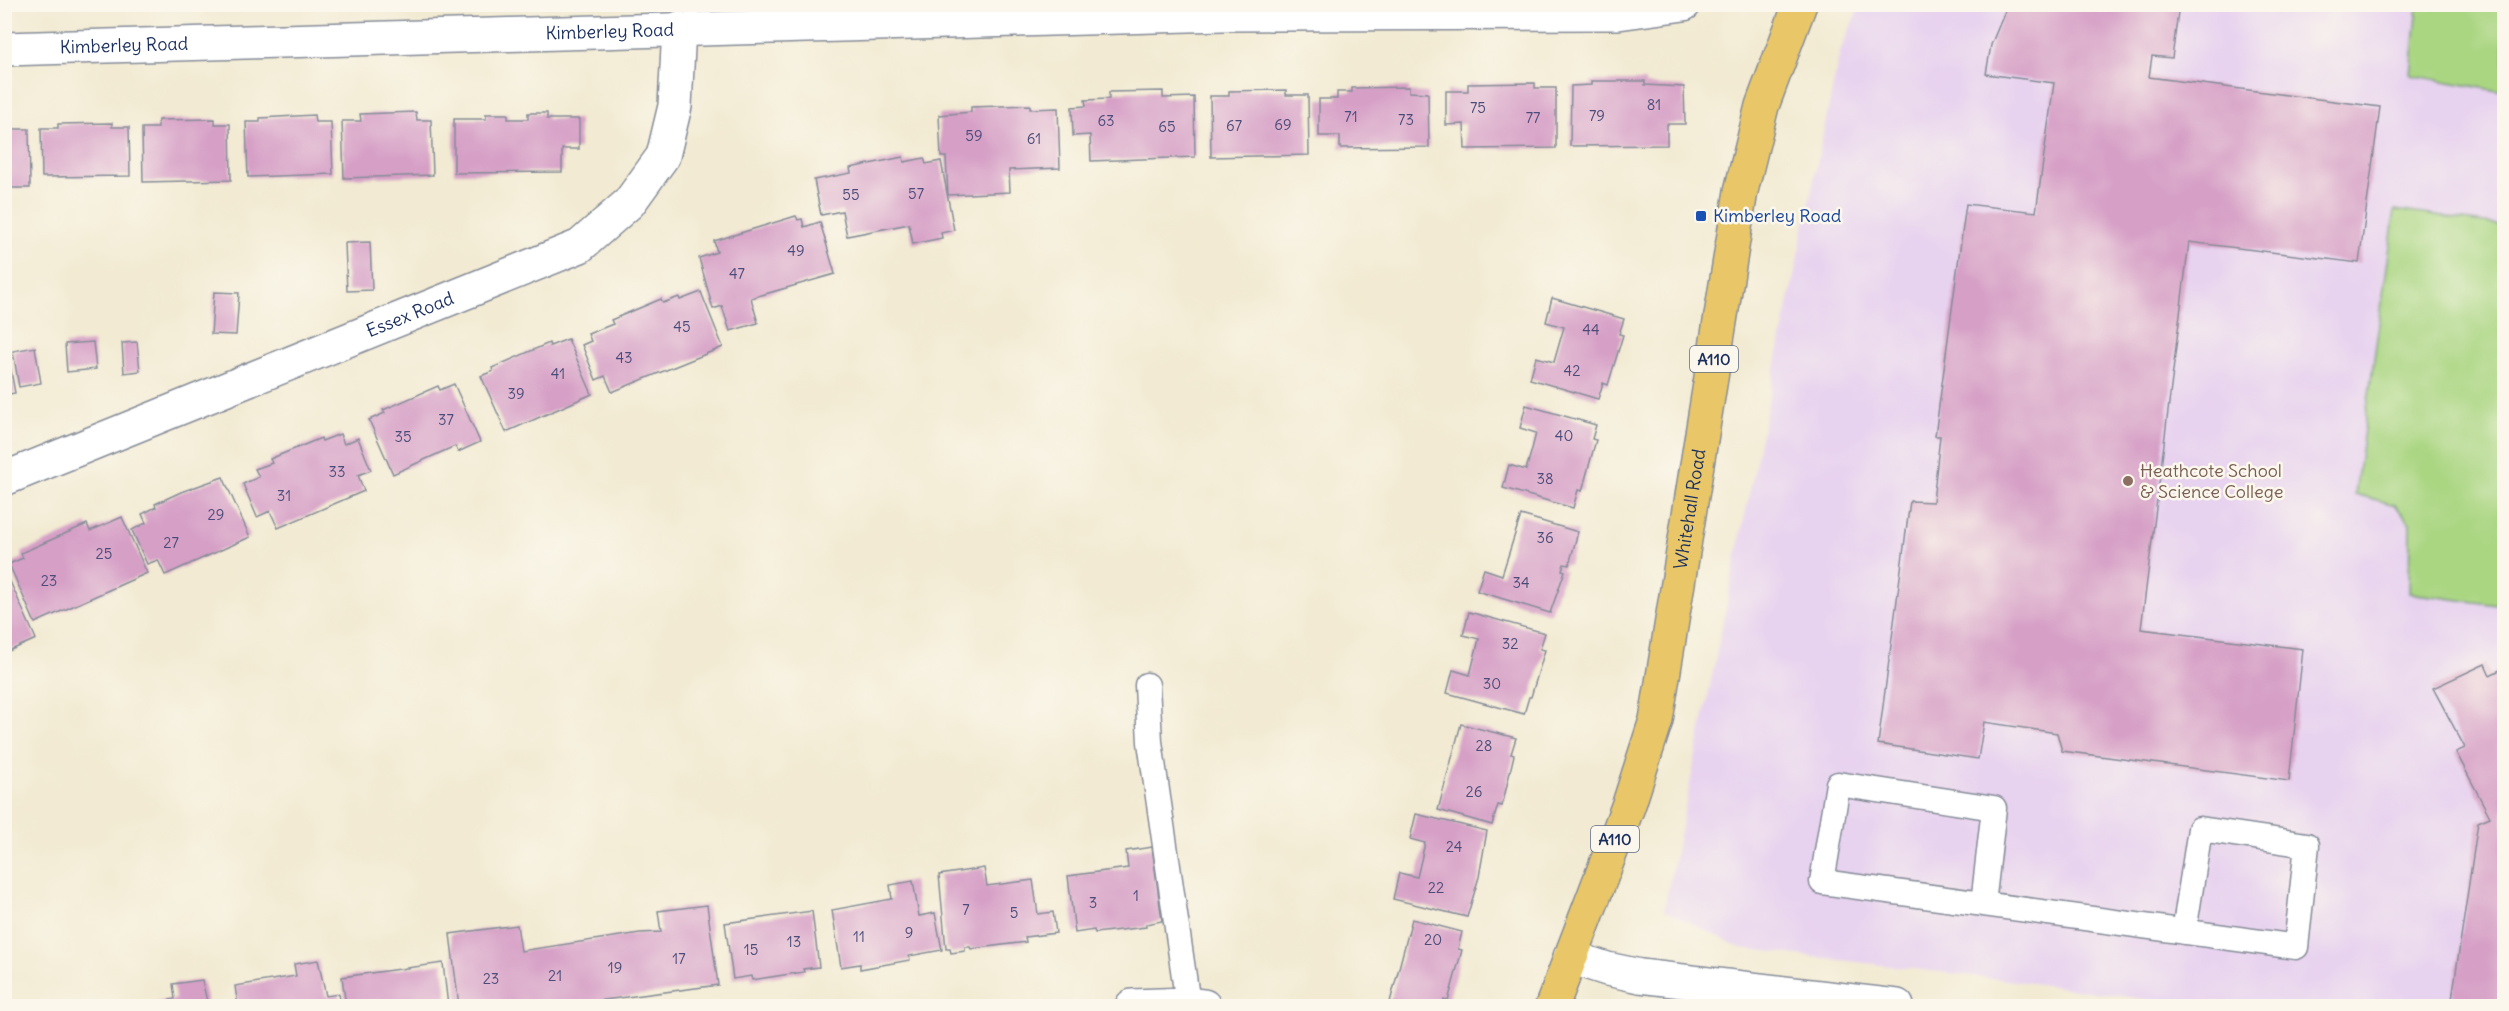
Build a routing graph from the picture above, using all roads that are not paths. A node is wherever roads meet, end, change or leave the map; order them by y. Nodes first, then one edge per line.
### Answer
1 (1684, 4) edge
2 (1793, 5) edge
3 (679, 28) junction
4 (4, 49) edge
5 (4, 479) edge
6 (1147, 685) dead end
7 (1983, 904) junction
8 (2184, 932) junction
9 (1570, 957) junction
10 (1196, 1005) edge
11 (1132, 1006) edge
12 (1552, 1006) edge
13 (1898, 1006) edge

1 - 3 street, Kimberley Road
2 - 9 main road, Whitehall Road / A110
3 - 4 street, Kimberley Road
3 - 5 street, Essex Road
6 - 10 lane
7 - 7 lane
7 - 8 lane
8 - 8 lane
9 - 12 main road, Whitehall Road / A110
9 - 13 street
10 - 11 street

